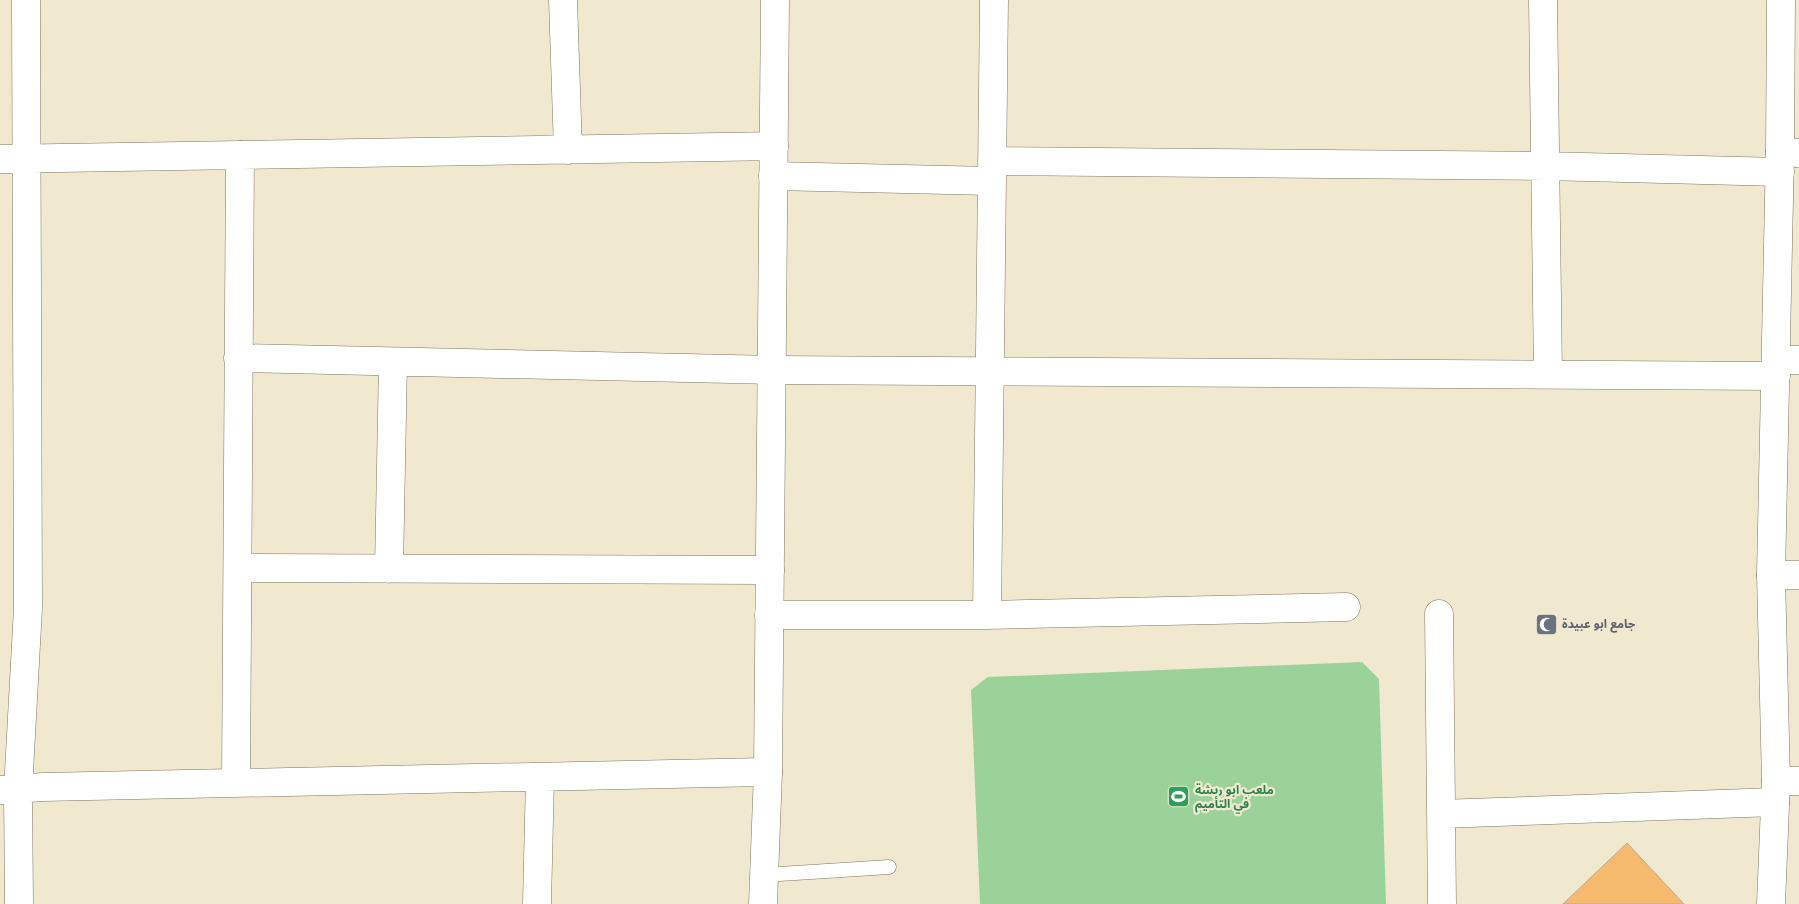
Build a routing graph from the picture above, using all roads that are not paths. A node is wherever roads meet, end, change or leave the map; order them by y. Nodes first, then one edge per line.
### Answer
1 (26, 0) edge
2 (563, 0) edge
3 (775, 0) edge
4 (994, 0) edge
5 (1543, 0) edge
6 (1781, 0) edge
7 (774, 146) junction
8 (568, 150) junction
9 (240, 155) junction
10 (0, 159) edge
11 (27, 159) junction
12 (1786, 159) edge
13 (1545, 166) junction
14 (991, 171) junction
15 (773, 176) junction
16 (238, 358) junction
17 (393, 362) junction
18 (1784, 365) edge
19 (771, 370) junction
20 (989, 372) junction
21 (1548, 374) junction
22 (238, 568) junction
23 (389, 568) junction
24 (770, 570) junction
25 (1771, 575) junction
26 (1799, 575) edge
27 (1346, 607) dead end
28 (987, 614) junction
29 (1439, 614) dead end
30 (769, 615) junction
31 (768, 772) junction
32 (540, 777) junction
33 (236, 783) junction
34 (1783, 788) edge
35 (9, 790) edge
36 (1441, 814) junction
37 (890, 867) dead end
38 (764, 875) junction
39 (19, 904) edge
40 (537, 904) edge
41 (763, 904) edge
42 (1442, 904) edge
43 (1771, 904) edge

1 - 11 street
2 - 8 street
3 - 7 street
4 - 14 street
5 - 13 street
6 - 12 street
7 - 8 street
7 - 15 street
8 - 9 street
9 - 11 street
9 - 16 street
10 - 11 street
11 - 35 street
12 - 13 street
12 - 18 street
13 - 14 street
13 - 21 street
14 - 15 street
14 - 20 street
15 - 19 street
16 - 17 street
16 - 22 street
17 - 19 street
17 - 23 street
18 - 21 street
18 - 25 street
19 - 20 street
19 - 24 street
20 - 21 street
20 - 28 street
22 - 23 street
22 - 33 street
23 - 24 street
24 - 30 street
25 - 26 street
25 - 34 street
27 - 28 street
28 - 30 street
29 - 36 street
30 - 31 street
31 - 32 street
31 - 38 street
32 - 33 street
32 - 40 street
33 - 35 street
34 - 36 street
34 - 43 street
35 - 39 street
36 - 42 street
37 - 38 lane
38 - 41 street

